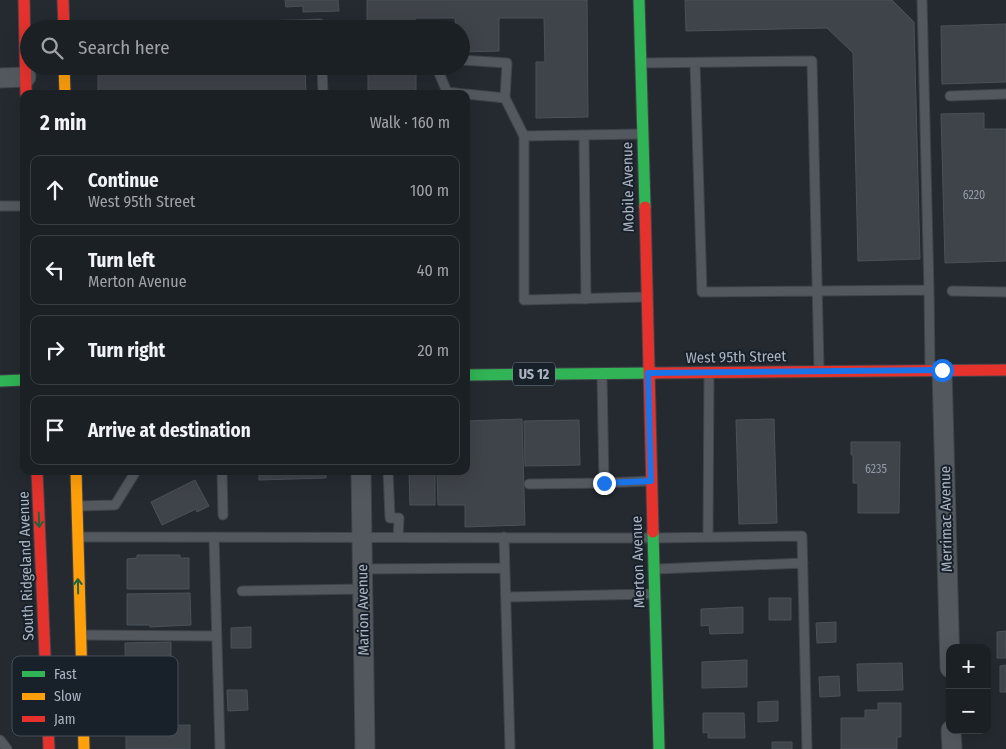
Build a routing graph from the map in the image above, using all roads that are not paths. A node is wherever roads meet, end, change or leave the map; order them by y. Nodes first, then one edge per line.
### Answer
1 (24, 0) edge
2 (63, 0) edge
3 (639, 0) edge
4 (922, 0) edge
5 (24, 20) edge
6 (64, 20) edge
7 (470, 61) edge
8 (640, 63) junction
9 (695, 63) junction
10 (64, 75) edge
11 (322, 75) edge
12 (440, 75) edge
13 (0, 78) edge
14 (26, 86) edge
15 (65, 90) edge
16 (323, 90) edge
17 (446, 90) edge
18 (470, 94) edge
19 (1006, 94) edge
20 (950, 96) dead end
21 (505, 98) junction
22 (642, 134) junction
23 (524, 136) junction
24 (584, 136) junction
25 (0, 206) edge
26 (20, 206) edge
27 (930, 290) junction
28 (952, 291) dead end
29 (817, 292) junction
30 (1006, 292) edge
31 (646, 297) junction
32 (586, 298) junction
33 (936, 370) junction
34 (1006, 370) edge
35 (819, 372) junction
36 (648, 373) junction
37 (709, 373) junction
38 (602, 374) junction
39 (470, 375) edge
40 (20, 380) edge
41 (0, 381) edge
42 (37, 475) edge
43 (76, 475) edge
44 (134, 475) edge
45 (222, 475) edge
46 (361, 475) edge
47 (388, 475) edge
48 (651, 481) junction
49 (604, 483) junction
50 (529, 484) dead end
51 (76, 506) junction
52 (223, 515) dead end
53 (77, 537) junction
54 (214, 537) junction
55 (362, 537) junction
56 (708, 537) junction
57 (398, 538) junction
58 (504, 538) junction
59 (653, 538) junction
60 (803, 563) junction
61 (505, 568) junction
62 (362, 569) junction
63 (654, 569) junction
64 (363, 589) junction
65 (242, 591) dead end
66 (654, 594) junction
67 (506, 597) junction
68 (79, 635) junction
69 (217, 636) junction
70 (949, 644) edge
71 (45, 656) edge
72 (80, 656) edge
73 (951, 734) edge
74 (48, 736) edge
75 (83, 736) edge
76 (0, 740) edge
77 (7, 749) edge
78 (49, 749) edge
79 (84, 749) edge
80 (220, 749) edge
81 (365, 749) edge
82 (510, 749) edge
83 (659, 749) edge
84 (807, 749) edge
85 (952, 749) edge

1 - 5 main road
2 - 6 main road
3 - 8 main road, Mobile Avenue
4 - 27 lane
7 - 21 lane
8 - 9 lane
8 - 22 main road, Mobile Avenue
9 - 29 lane
9 - 29 lane
10 - 15 main road
11 - 16 lane
12 - 17 lane
13 - 14 street
18 - 21 lane
19 - 20 lane
21 - 23 lane
22 - 24 lane
22 - 31 main road, Mobile Avenue
23 - 24 lane
23 - 32 lane
24 - 32 lane
25 - 26 lane
27 - 29 lane
27 - 33 lane
28 - 30 lane
29 - 35 lane
31 - 32 lane
31 - 36 main road, Mobile Avenue
33 - 34 main road, West 95th Street / US 12
33 - 35 main road, West 95th Street / US 12
33 - 70 street, Merrimac Avenue
35 - 37 main road, West 95th Street / US 12
36 - 37 main road, West 95th Street / US 12
36 - 38 main road, West 95th Street / US 12
36 - 48 main road, Merton Avenue
37 - 56 lane
38 - 39 main road, West 95th Street / US 12
38 - 49 lane
40 - 41 main road
42 -> 71 main road, South Ridgeland Avenue
43 - 51 main road
44 - 51 lane
45 - 52 lane
46 - 55 street, Marion Avenue
47 - 57 lane
48 - 49 lane
48 - 59 main road, Merton Avenue
49 - 50 lane
51 - 53 main road
53 - 54 lane
68 -> 53 main road
54 - 55 lane
54 - 69 lane
55 - 57 lane
55 - 62 street, Marion Avenue
56 - 59 lane
56 - 60 lane
57 - 58 lane
58 - 59 lane
58 - 61 lane
59 - 63 main road, Merton Avenue
60 - 63 lane
60 - 84 lane
61 - 62 lane
61 - 67 lane
62 - 64 street, Marion Avenue
63 - 66 main road, Merton Avenue
64 - 65 lane
64 - 81 street, Marion Avenue
66 - 67 lane
66 - 83 main road, Merton Avenue
67 - 82 lane
68 - 69 lane
68 - 72 main road
69 - 80 lane
73 - 85 street
74 -> 78 main road, South Ridgeland Avenue
75 - 79 main road
76 - 77 lane

